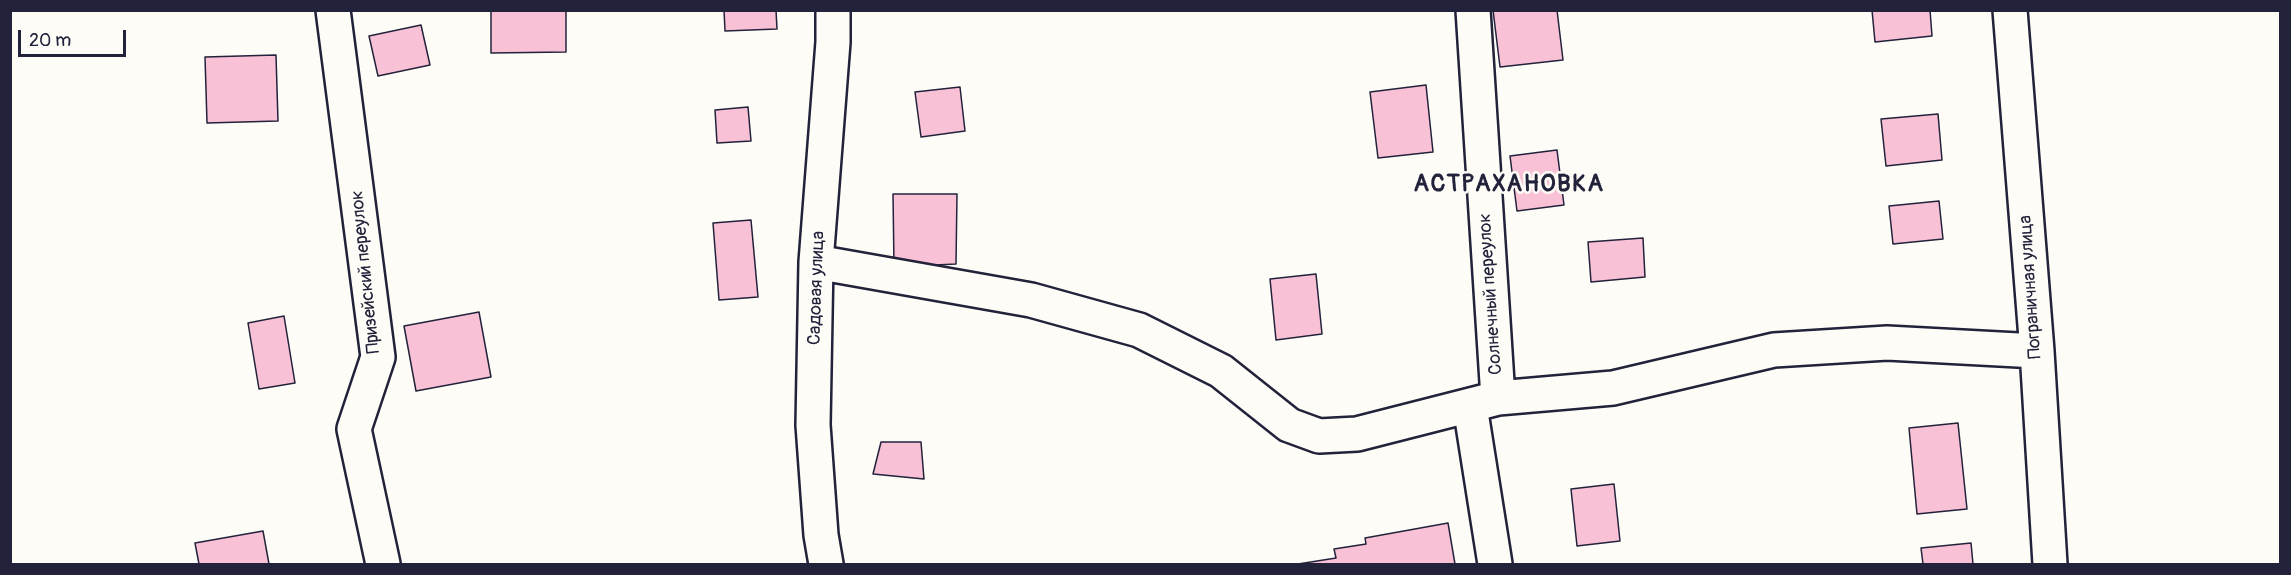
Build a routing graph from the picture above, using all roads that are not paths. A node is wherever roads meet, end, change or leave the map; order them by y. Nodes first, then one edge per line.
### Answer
1 (333, 10) edge
2 (833, 10) edge
3 (1473, 10) edge
4 (2010, 10) edge
5 (816, 262) junction
6 (2037, 351) junction
7 (1484, 402) junction
8 (383, 564) edge
9 (826, 564) edge
10 (1495, 564) edge
11 (2050, 564) edge

1 - 8 street, Призейский переулок
2 - 5 street, Садовая улица
3 - 7 street, Солнечный переулок
4 - 6 street, Пограничная улица
5 - 7 street
5 - 9 street, Садовая улица
6 - 7 street
6 - 11 street, Пограничная улица
7 - 10 street, Солнечный переулок

